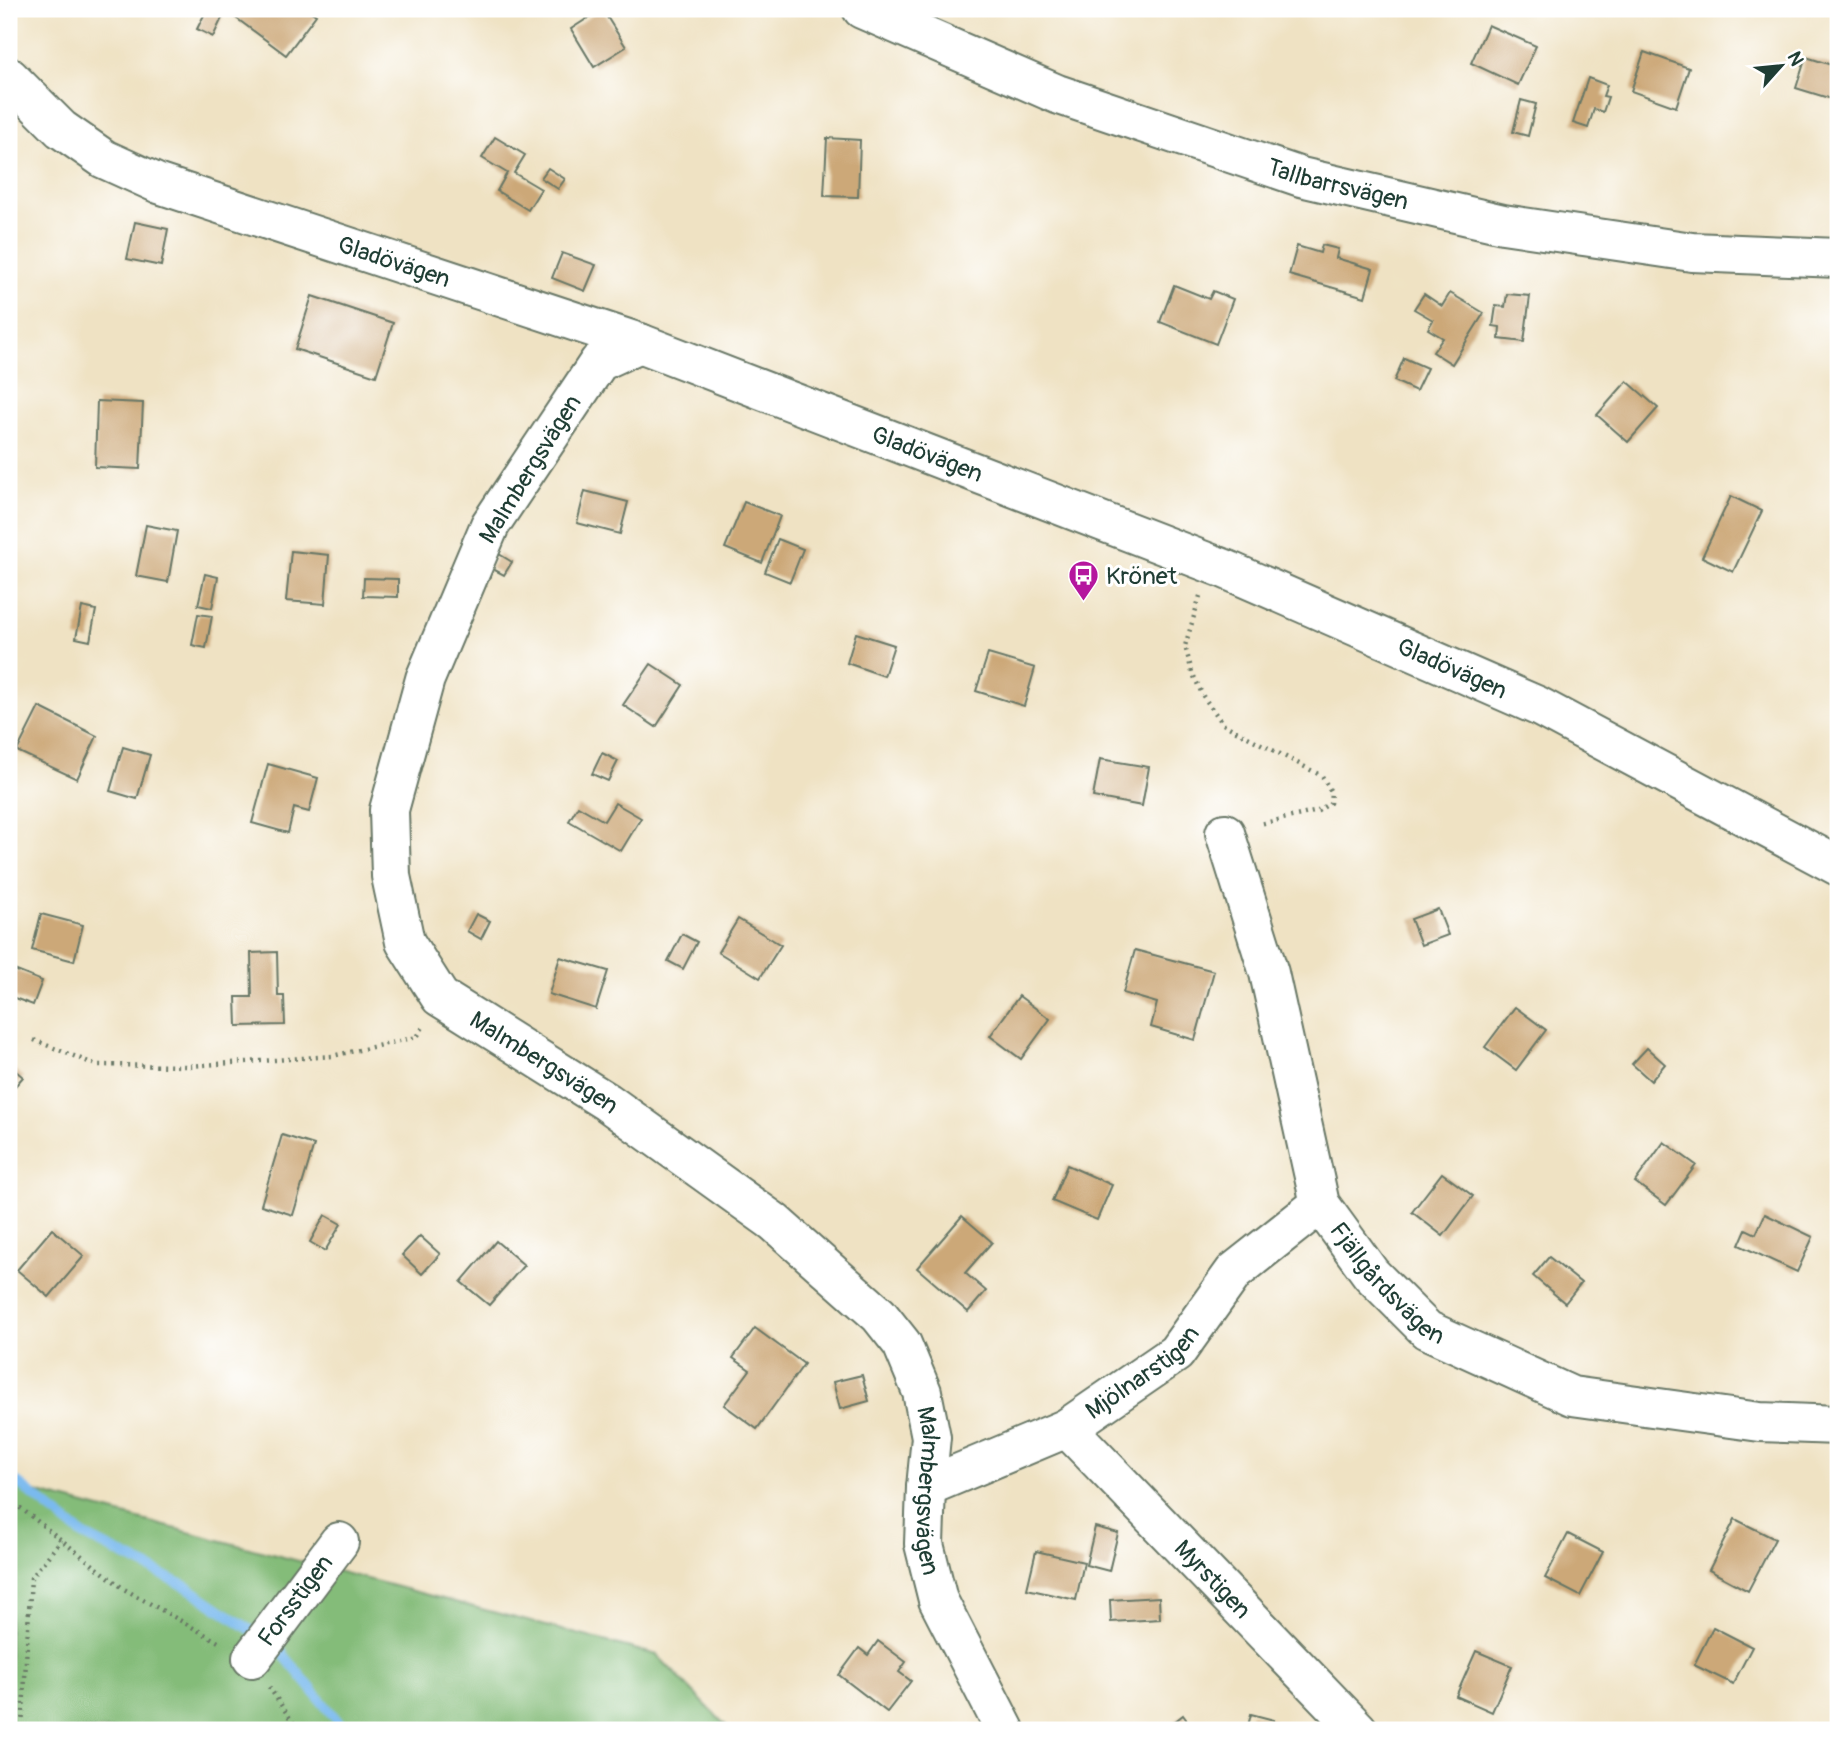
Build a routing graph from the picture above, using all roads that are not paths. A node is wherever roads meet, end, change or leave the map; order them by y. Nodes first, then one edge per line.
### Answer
1 (862, 9) edge
2 (9, 76) edge
3 (1838, 258) edge
4 (640, 344) junction
5 (1225, 834) road end
6 (1838, 866) edge
7 (1320, 1204) junction
8 (1838, 1424) edge
9 (1067, 1428) junction
10 (926, 1487) junction
11 (339, 1542) dead end
12 (251, 1659) road end
13 (1005, 1730) edge
14 (1358, 1730) edge

1 - 3 street, Tallbarrsvägen
2 - 4 street, Gladövägen
4 - 6 street, Gladövägen
4 - 10 street, Malmbergsvägen
5 - 7 street, Fjällgårdsvägen
7 - 8 street, Fjällgårdsvägen
7 - 9 street, Mjölnarstigen
9 - 10 street, Mjölnarstigen
9 - 14 street, Myrstigen
10 - 13 street, Malmbergsvägen
11 - 12 street, Forsstigen

